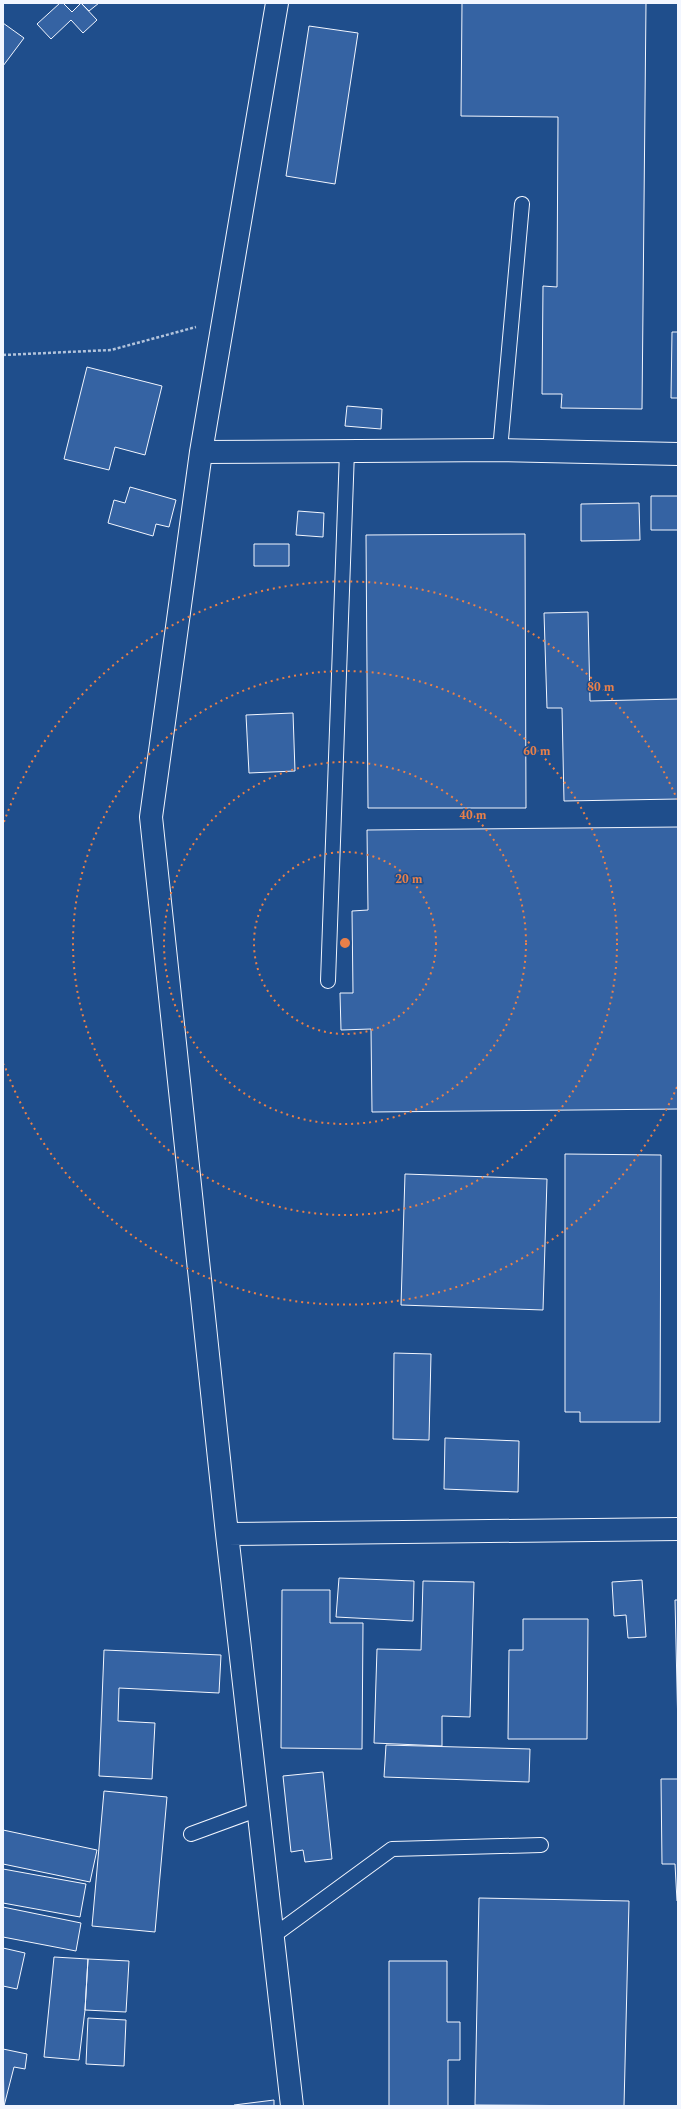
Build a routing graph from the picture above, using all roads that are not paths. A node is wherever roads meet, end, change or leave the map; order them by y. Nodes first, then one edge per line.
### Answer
1 (277, 3) edge
2 (522, 204) dead end
3 (500, 450) junction
4 (347, 451) junction
5 (202, 452) junction
6 (678, 454) edge
7 (328, 981) dead end
8 (678, 1529) edge
9 (227, 1534) junction
10 (259, 1809) junction
11 (191, 1834) dead end
12 (541, 1845) dead end
13 (273, 1936) junction
14 (292, 2106) edge

1 - 5 street
2 - 3 lane
3 - 4 street
3 - 6 street
4 - 5 street
4 - 7 lane
5 - 9 street
8 - 9 street
9 - 10 street
10 - 11 lane
10 - 13 street
12 - 13 lane
13 - 14 street

